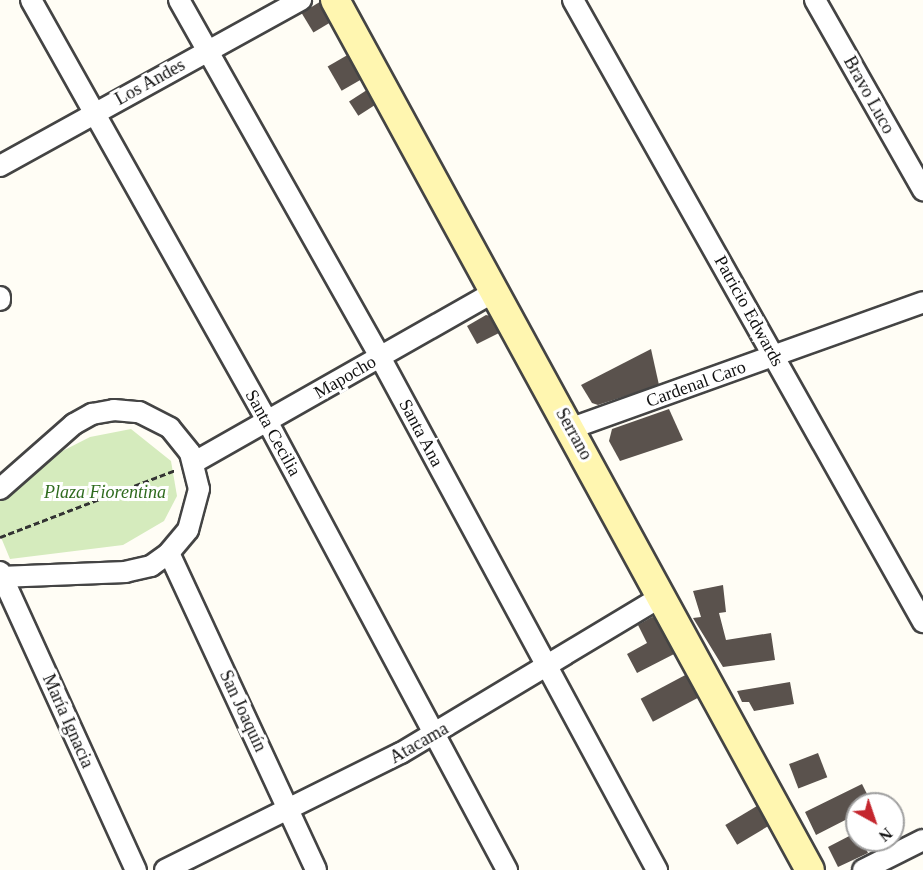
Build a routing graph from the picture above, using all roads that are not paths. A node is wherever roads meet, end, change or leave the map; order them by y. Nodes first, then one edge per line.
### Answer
1 (31, 0) edge
2 (179, 0) edge
3 (301, 0) edge
4 (335, 0) edge
5 (573, 0) edge
6 (816, 0) edge
7 (207, 51) junction
8 (94, 113) junction
9 (0, 166) edge
10 (923, 190) edge
11 (496, 291) junction
12 (923, 302) edge
13 (775, 356) junction
14 (380, 357) junction
15 (267, 421) junction
16 (572, 429) junction
17 (193, 463) junction
18 (0, 489) edge
19 (169, 553) junction
20 (1, 575) edge
21 (662, 596) junction
22 (923, 622) edge
23 (546, 666) junction
24 (434, 735) junction
25 (289, 810) junction
26 (923, 840) edge
27 (136, 870) edge
28 (165, 870) edge
29 (316, 870) edge
30 (507, 870) edge
31 (657, 870) edge
32 (810, 870) edge
33 (863, 870) edge

1 - 8 street, Santa Cecilia
2 - 7 street, Santa Ana
3 - 7 street, Los Andes
4 - 11 main road, Serrano
5 - 13 street, Patricio Edwards
6 - 10 street, Bravo Luco
7 - 8 street, Los Andes
7 - 14 street, Santa Ana
8 - 9 street, Los Andes
8 - 15 street, Santa Cecilia
11 - 14 street, Mapocho
11 - 16 main road, Serrano
12 - 13 street, Cardenal Caro
13 - 16 street, Cardenal Caro
13 - 22 street, Patricio Edwards
14 - 15 street, Mapocho
14 - 23 street, Santa Ana
15 - 17 street, Mapocho
15 - 24 street, Santa Cecilia
16 - 21 main road, Serrano
17 - 18 street
17 - 19 street
19 - 20 street
19 - 25 street, San Joaquín
20 - 27 street, María Ignacia
21 - 23 street, Atacama
21 - 32 main road, Serrano
23 - 24 street, Atacama
23 - 31 street, Santa Ana
24 - 25 street, Atacama
24 - 30 street, Santa Cecilia
25 - 28 street, Atacama
25 - 29 street, San Joaquín
26 - 33 street

